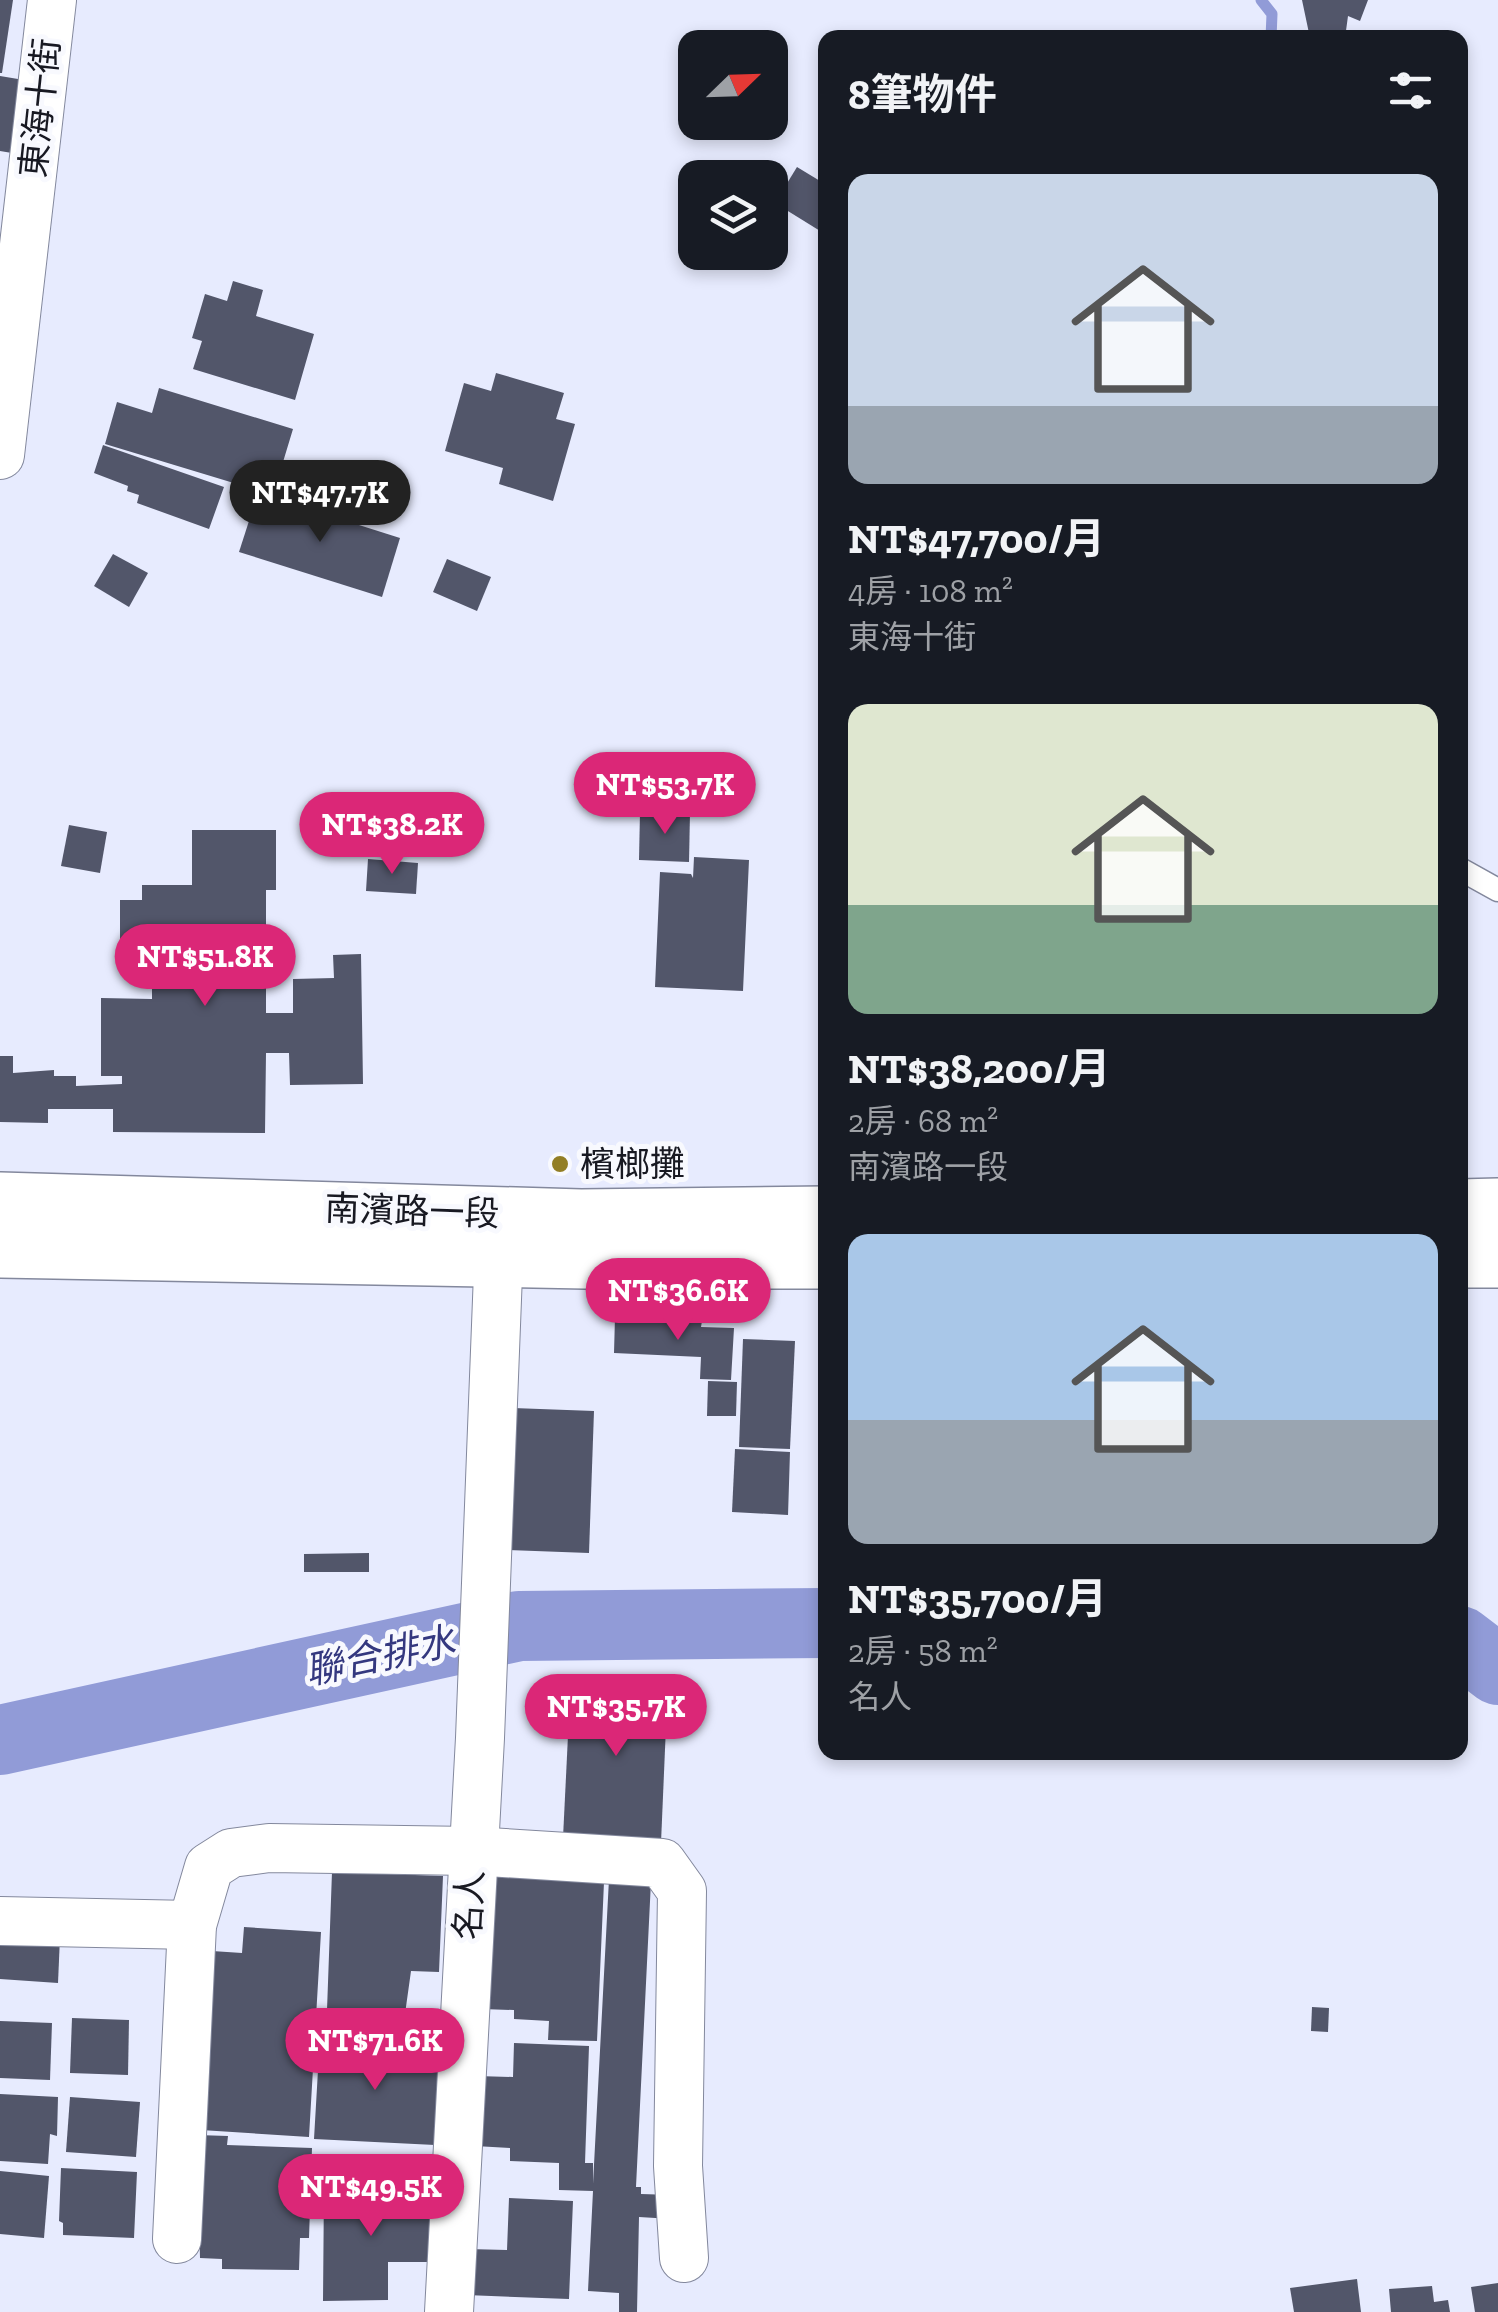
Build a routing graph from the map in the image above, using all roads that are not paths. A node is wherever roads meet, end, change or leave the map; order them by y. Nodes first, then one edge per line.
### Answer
1 (52, 0) edge
2 (0, 455) edge
3 (1468, 873) edge
4 (1498, 890) edge
5 (0, 1200) edge
6 (1498, 1206) edge
7 (1468, 1207) edge
8 (818, 1214) edge
9 (500, 1237) junction
10 (0, 1250) edge
11 (818, 1260) edge
12 (1468, 1260) edge
13 (1498, 1260) edge
14 (472, 1851) junction
15 (0, 1921) edge
16 (192, 1925) junction
17 (178, 2239) dead end
18 (684, 2258) dead end
19 (449, 2312) edge

1 - 2 street, 東海十街
3 - 4 lane
5 - 9 main road, 南濱路一段
6 - 7 main road
8 - 9 main road, 南濱路一段
9 - 10 main road, 南濱路一段
9 - 11 main road, 南濱路一段
9 - 14 street, 名人
12 - 13 main road
14 - 16 street
14 - 18 street
14 - 19 street, 名人
15 - 16 street
16 - 17 street

